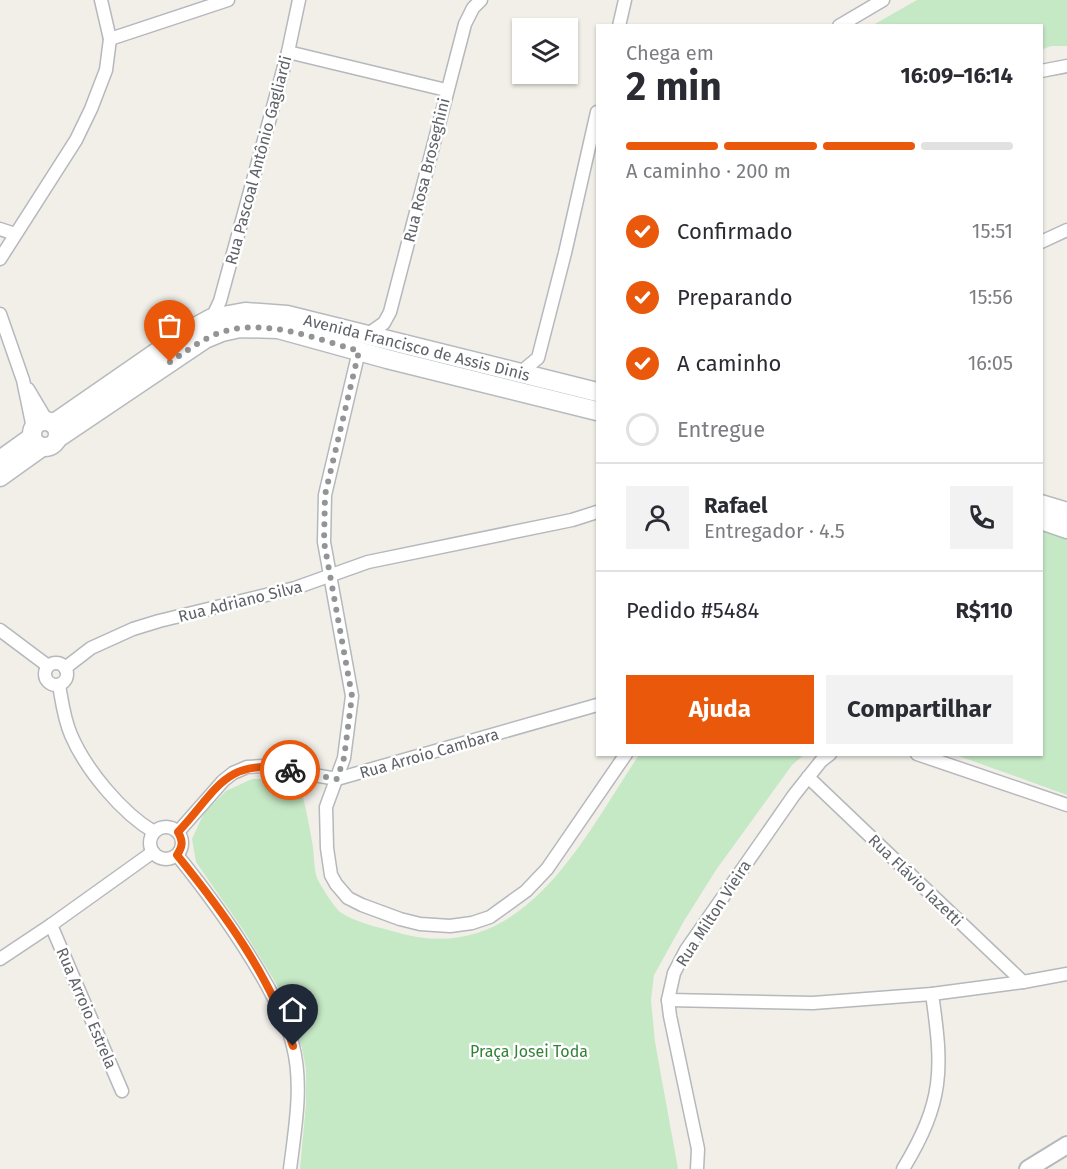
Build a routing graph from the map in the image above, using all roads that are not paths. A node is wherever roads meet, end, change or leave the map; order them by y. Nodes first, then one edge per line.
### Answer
1 (101, 0) edge
2 (228, 0) edge
3 (299, 0) edge
4 (481, 0) edge
5 (625, 0) edge
6 (883, 0) edge
7 (619, 24) edge
8 (842, 24) edge
9 (110, 39) junction
10 (288, 52) junction
11 (1067, 66) edge
12 (1043, 71) edge
13 (446, 90) junction
14 (596, 116) edge
15 (0, 229) edge
16 (1067, 230) edge
17 (15, 234) junction
18 (1043, 241) edge
19 (0, 259) edge
20 (0, 314) edge
21 (212, 318) junction
22 (363, 343) junction
23 (521, 372) junction
24 (596, 392) edge
25 (596, 411) edge
26 (44, 433) junction
27 (0, 460) edge
28 (0, 477) edge
29 (1043, 505) edge
30 (596, 512) edge
31 (1067, 512) edge
32 (1043, 521) edge
33 (1067, 529) edge
34 (330, 576) junction
35 (0, 630) edge
36 (48, 666) junction
37 (65, 668) junction
38 (59, 686) junction
39 (596, 705) edge
40 (625, 756) edge
41 (828, 756) edge
42 (921, 756) edge
43 (808, 777) junction
44 (337, 779) junction
45 (1067, 806) edge
46 (154, 832) junction
47 (178, 832) junction
48 (153, 852) junction
49 (177, 855) junction
50 (51, 925) junction
51 (0, 958) edge
52 (1067, 974) edge
53 (1023, 982) junction
54 (932, 994) junction
55 (669, 1000) junction
56 (122, 1091) dead end
57 (1067, 1145) edge
58 (290, 1169) edge
59 (697, 1169) edge
60 (903, 1169) edge
61 (1028, 1169) edge

1 - 9 street
2 - 9 street
3 - 10 street, Rua Pascoal Antônio Gagliardi
4 - 13 street, Rua Rosa Broseghini
5 - 7 street
6 - 8 street
9 - 17 street
10 - 13 street
10 - 21 street, Rua Pascoal Antônio Gagliardi
11 - 12 street
13 - 22 street, Rua Rosa Broseghini
14 - 23 street
15 - 17 street
16 - 18 street
17 - 19 street
20 - 26 street
21 - 22 main road, Avenida Francisco de Assis Dinis
21 - 26 main road, Avenida Francisco de Assis Dinis
22 - 23 main road, Avenida Francisco de Assis Dinis
22 - 25 main road, Avenida Francisco de Assis Dinis
22 - 26 main road, Avenida Francisco de Assis Dinis
22 - 34 street
23 - 24 main road, Avenida Francisco de Assis Dinis
26 - 27 main road, Avenida Francisco de Assis Dinis
26 - 28 main road, Avenida Francisco de Assis Dinis
29 - 31 main road
30 - 34 street, Rua Adriano Silva
32 - 33 main road
34 - 37 street, Rua Adriano Silva
34 - 44 street
35 - 36 street
36 - 37 street
36 - 38 street
37 - 38 street
38 - 46 street
39 - 44 street, Rua Arroio Cambara
40 - 44 street
41 - 43 street, Rua Milton Vieira
42 - 45 street
43 - 53 street, Rua Flávio Iazetti
43 - 55 street, Rua Milton Vieira
44 - 47 street, Rua Arroio Cambara
46 - 47 street
46 - 48 street
47 - 49 street
48 - 49 street
48 - 50 street
49 - 58 street
50 - 51 street
50 - 56 street, Rua Arroio Estrela
52 - 53 street
53 - 54 street
54 - 55 street
54 - 60 street
55 - 59 street, Rua Milton Vieira
57 - 61 street

